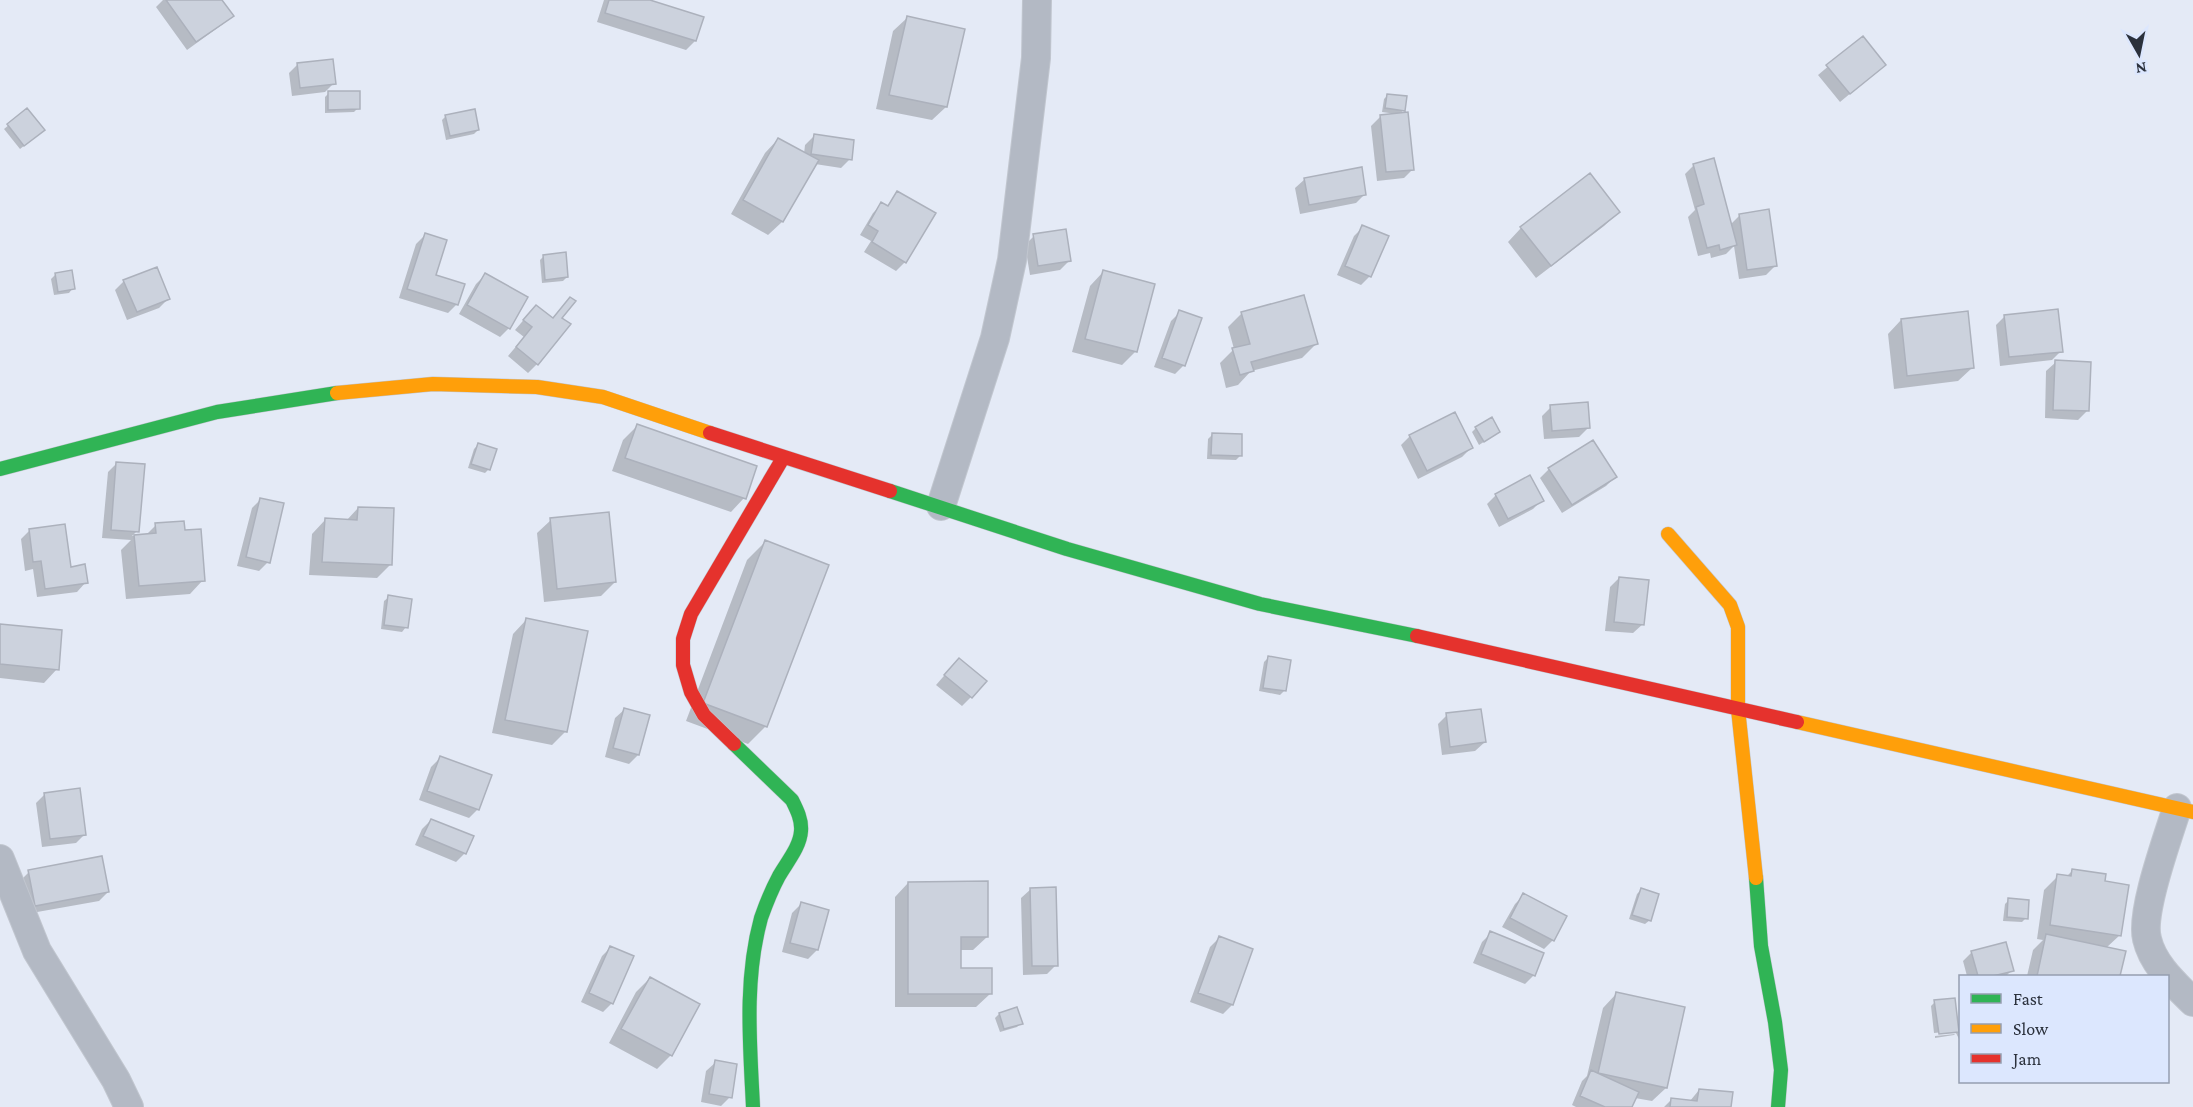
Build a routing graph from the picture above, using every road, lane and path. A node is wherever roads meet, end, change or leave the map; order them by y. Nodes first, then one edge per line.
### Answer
1 (1037, 0) edge
2 (783, 458) junction
3 (0, 469) edge
4 (941, 506) junction
5 (1668, 534) dead end
6 (1738, 709) junction
7 (2185, 810) edge
8 (0, 859) edge
9 (2168, 975) edge
10 (2169, 976) edge
11 (2193, 1002) edge
12 (129, 1107) edge
13 (753, 1107) edge
14 (1779, 1107) edge

1 - 4 street
2 - 3 street
2 - 4 street
2 - 13 street
4 - 6 street
5 - 6 street
6 - 7 street
6 - 14 street
7 - 9 street
8 - 12 street
10 - 11 street

